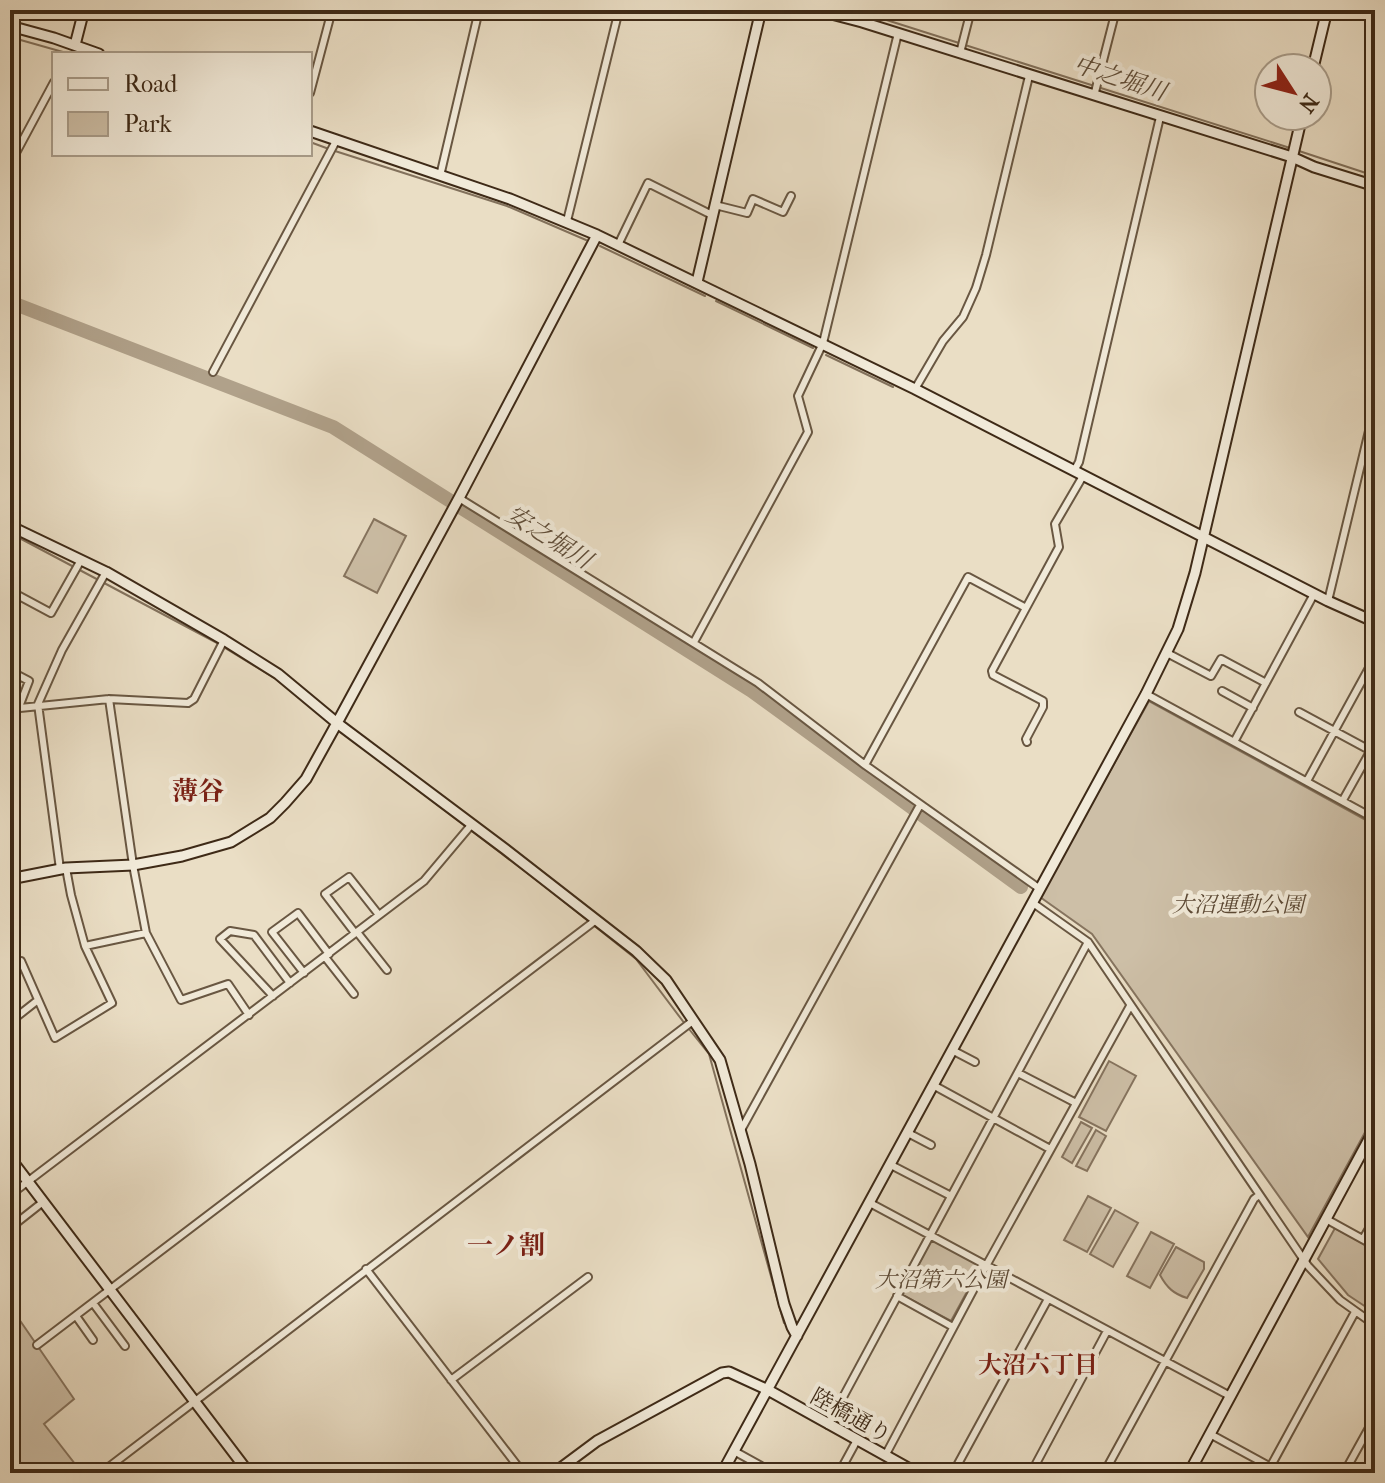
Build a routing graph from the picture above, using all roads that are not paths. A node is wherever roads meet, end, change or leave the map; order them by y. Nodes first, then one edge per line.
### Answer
1 (84, 10) edge
2 (332, 10) edge
3 (479, 10) edge
4 (619, 10) edge
5 (761, 10) edge
6 (816, 10) edge
7 (971, 10) edge
8 (1116, 10) edge
9 (1327, 10) edge
10 (10, 26) edge
11 (898, 33) junction
12 (73, 50) edge
13 (1317, 52) edge
14 (960, 53) junction
15 (1029, 76) junction
16 (312, 85) edge
17 (52, 86) edge
18 (1094, 96) junction
19 (1160, 117) junction
20 (312, 132) edge
21 (1298, 132) edge
22 (335, 143) junction
23 (1292, 157) junction
24 (10, 164) edge
25 (440, 176) junction
26 (1375, 186) edge
27 (791, 196) dead end
28 (714, 210) junction
29 (567, 221) junction
30 (597, 235) junction
31 (618, 245) junction
32 (697, 282) junction
33 (823, 343) junction
34 (213, 372) dead end
35 (915, 389) junction
36 (1375, 406) edge
37 (1078, 474) junction
38 (459, 498) junction
39 (10, 526) edge
40 (1202, 535) junction
41 (81, 560) junction
42 (106, 572) junction
43 (10, 591) edge
44 (1314, 594) junction
45 (1328, 601) junction
46 (1026, 608) junction
47 (1375, 622) edge
48 (224, 640) junction
49 (694, 642) junction
50 (1167, 653) junction
51 (1375, 657) edge
52 (10, 671) edge
53 (1266, 683) junction
54 (1222, 691) dead end
55 (1146, 694) junction
56 (109, 699) junction
57 (38, 704) junction
58 (19, 707) junction
59 (1253, 708) junction
60 (10, 709) edge
61 (1299, 712) dead end
62 (337, 723) junction
63 (1334, 730) junction
64 (1027, 742) dead end
65 (1234, 742) junction
66 (1373, 752) edge
67 (865, 765) junction
68 (1307, 781) junction
69 (1343, 800) junction
70 (920, 805) junction
71 (1375, 819) edge
72 (472, 824) junction
73 (133, 865) junction
74 (63, 868) junction
75 (10, 879) edge
76 (1040, 889) junction
77 (1033, 903) junction
78 (379, 915) junction
79 (596, 920) junction
80 (146, 933) junction
81 (356, 933) junction
82 (1088, 942) junction
83 (85, 946) junction
84 (327, 955) junction
85 (21, 961) dead end
86 (387, 970) dead end
87 (304, 973) junction
88 (290, 983) junction
89 (354, 994) dead end
90 (273, 996) junction
91 (38, 1000) junction
92 (1130, 1006) junction
93 (249, 1015) junction
94 (694, 1020) junction
95 (10, 1022) edge
96 (952, 1050) junction
97 (975, 1062) dead end
98 (1018, 1073) junction
99 (933, 1085) junction
100 (1076, 1103) junction
101 (993, 1118) junction
102 (1375, 1128) edge
103 (741, 1130) junction
104 (908, 1133) junction
105 (931, 1145) dead end
106 (1050, 1149) junction
107 (10, 1158) edge
108 (891, 1165) junction
109 (28, 1182) junction
110 (10, 1195) edge
111 (1259, 1195) junction
112 (951, 1196) junction
113 (43, 1202) junction
114 (870, 1203) junction
115 (1375, 1218) edge
116 (1326, 1219) junction
117 (10, 1228) edge
118 (930, 1235) junction
119 (1363, 1239) junction
120 (1375, 1246) edge
121 (1304, 1260) junction
122 (986, 1266) junction
123 (366, 1269) junction
124 (588, 1277) dead end
125 (110, 1290) junction
126 (897, 1296) junction
127 (1048, 1299) junction
128 (93, 1303) junction
129 (1355, 1312) junction
130 (76, 1316) junction
131 (1375, 1325) edge
132 (953, 1327) junction
133 (1107, 1331) junction
134 (797, 1336) junction
135 (93, 1340) dead end
136 (37, 1345) dead end
137 (125, 1346) dead end
138 (1165, 1362) junction
139 (451, 1380) junction
140 (768, 1390) junction
141 (1230, 1396) junction
142 (195, 1401) junction
143 (1375, 1417) edge
144 (828, 1425) junction
145 (1210, 1434) junction
146 (857, 1440) junction
147 (734, 1451) junction
148 (885, 1456) junction
149 (1269, 1470) edge
150 (101, 1473) edge
151 (249, 1473) edge
152 (523, 1473) edge
153 (554, 1473) edge
154 (722, 1473) edge
155 (774, 1473) edge
156 (839, 1473) edge
157 (917, 1473) edge
158 (953, 1473) edge
159 (1031, 1473) edge
160 (1104, 1473) edge
161 (1189, 1473) edge
162 (1282, 1473) edge
163 (1344, 1473) edge

1 - 12 street
2 - 16 street
3 - 25 street
4 - 29 street
5 - 28 street
6 - 11 street
7 - 14 street
8 - 18 street
9 - 13 street
10 - 12 street
11 - 14 street
11 - 33 street
14 - 15 street
15 - 18 street
15 - 35 street
17 - 24 street
18 - 19 street
19 - 23 street
19 - 37 street
20 - 22 street
21 - 23 street
22 - 25 street
22 - 34 street
23 - 26 street
23 - 40 street
25 - 29 street
27 - 28 street
28 - 31 street
28 - 32 street
29 - 30 street
30 - 31 street
30 - 38 street
31 - 32 street
32 - 33 street
33 - 35 street
33 - 49 street
35 - 37 street
36 - 45 street
37 - 40 street
37 - 46 street
38 - 49 street
38 - 62 street
39 - 41 street
40 - 44 street
40 - 50 street
41 - 42 street
41 - 43 street
42 - 48 street
42 - 57 street
44 - 45 street
44 - 53 street
45 - 47 street
46 - 64 street
46 - 67 street
48 - 56 street
48 - 62 street
49 - 67 street
50 - 53 street
50 - 55 street
51 - 63 street
52 - 58 street
53 - 59 street
54 - 59 street
55 - 65 street
55 - 76 street
56 - 57 street
56 - 73 street
57 - 58 street
57 - 74 street
58 - 60 street
59 - 65 street
61 - 63 street
62 - 72 street
62 - 73 street
63 - 66 street
63 - 68 street
65 - 68 street
66 - 69 street
67 - 70 street
68 - 69 street
69 - 71 street
70 - 76 street
70 - 103 street
72 - 78 street
72 - 79 street
73 - 74 street
73 - 80 street
74 - 75 street
74 - 83 street
76 - 77 street
77 - 82 street
77 - 96 street
78 - 81 street
78 - 81 street
79 - 94 street
79 - 125 street
80 - 83 street
80 - 93 street
81 - 84 street
81 - 86 street
82 - 92 street
82 - 98 street
83 - 91 street
84 - 87 street
84 - 87 street
84 - 89 street
85 - 91 street
87 - 88 street
88 - 90 street
88 - 90 street
90 - 93 street
91 - 95 street
92 - 100 street
92 - 111 street
93 - 109 street
94 - 103 street
94 - 123 street
96 - 97 street
96 - 99 street
98 - 100 street
98 - 101 street
99 - 101 street
99 - 104 street
100 - 106 street
101 - 106 street
101 - 112 street
102 - 116 street
103 - 134 street
104 - 105 street
104 - 108 street
106 - 122 street
107 - 109 street
108 - 112 street
108 - 114 street
109 - 110 street
109 - 113 street
111 - 121 street
111 - 138 street
112 - 118 street
113 - 117 street
113 - 125 street
114 - 118 street
114 - 134 street
115 - 119 street
116 - 119 street
116 - 121 street
118 - 122 street
118 - 126 street
119 - 120 street
121 - 129 street
121 - 141 street
122 - 127 street
122 - 132 street
123 - 139 street
123 - 142 street
124 - 139 street
125 - 128 street
125 - 142 street
126 - 132 street
126 - 144 street
127 - 133 street
127 - 158 street
128 - 130 street
128 - 137 street
129 - 131 street
129 - 149 street
130 - 135 street
130 - 136 street
132 - 148 street
133 - 138 street
133 - 159 street
134 - 140 street
138 - 141 street
138 - 160 street
139 - 152 street
140 - 144 street, 陸橋通り
140 - 147 street
140 - 153 street, 陸橋通り
141 - 145 street
142 - 150 street
142 - 151 street
143 - 163 street
144 - 146 street, 陸橋通り
145 - 149 street
145 - 161 street
146 - 148 street, 陸橋通り
146 - 156 street
147 - 154 street
147 - 155 street
148 - 157 street, 陸橋通り
149 - 162 street

